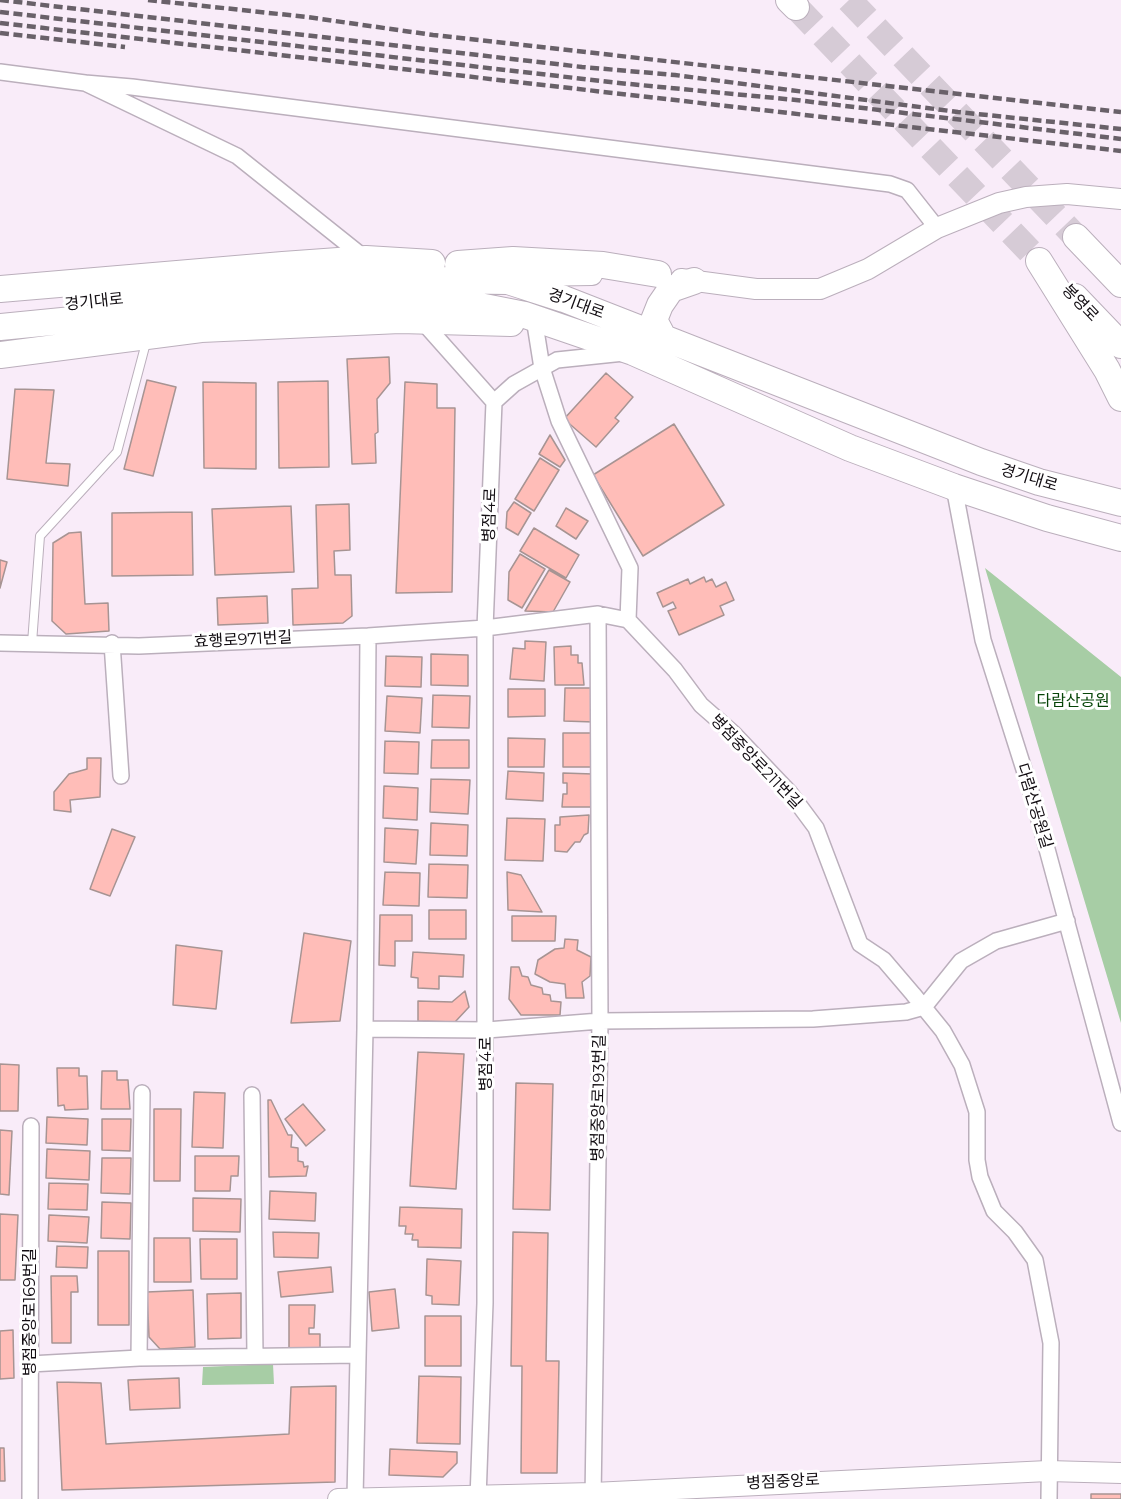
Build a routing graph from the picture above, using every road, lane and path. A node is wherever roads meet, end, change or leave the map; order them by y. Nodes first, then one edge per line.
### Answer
1 (0, 72) edge
2 (85, 83) junction
3 (1121, 199) edge
4 (937, 228) junction
5 (366, 260) junction
6 (458, 264) junction
7 (1121, 272) edge
8 (658, 274) junction
9 (508, 281) junction
10 (694, 281) junction
11 (1121, 284) edge
12 (0, 289) edge
13 (0, 312) edge
14 (422, 321) junction
15 (540, 321) junction
16 (0, 327) edge
17 (148, 336) junction
18 (663, 338) junction
19 (1121, 345) edge
20 (633, 352) junction
21 (0, 355) edge
22 (542, 368) junction
23 (1121, 398) edge
24 (494, 402) junction
25 (954, 487) junction
26 (1121, 503) edge
27 (1121, 538) edge
28 (598, 614) junction
29 (628, 620) junction
30 (485, 628) junction
31 (368, 636) junction
32 (0, 643) edge
33 (32, 643) junction
34 (112, 643) junction
35 (121, 776) dead end
36 (1067, 921) junction
37 (924, 1007) junction
38 (600, 1021) junction
39 (365, 1029) junction
40 (487, 1030) junction
41 (142, 1093) dead end
42 (252, 1095) dead end
43 (1121, 1123) edge
44 (31, 1126) dead end
45 (358, 1355) junction
46 (255, 1356) junction
47 (139, 1358) junction
48 (30, 1364) junction
49 (1048, 1471) junction
50 (1121, 1473) edge
51 (478, 1496) edge
52 (593, 1496) edge
53 (361, 1498) edge
54 (30, 1499) edge
55 (338, 1499) edge
56 (1049, 1499) edge

1 - 2 street
2 - 4 street
2 - 5 street
3 - 4 street
4 - 10 street
5 - 6 main road
5 - 12 main road
6 - 8 main road
6 - 9 main road
7 - 11 main road
8 - 9 street
8 - 10 street
9 - 13 main road, 경기대로
9 - 18 main road, 경기대로
10 - 18 main road
14 - 15 main road, 경기대로
14 - 17 main road, 경기대로
14 - 24 street
15 - 16 main road, 경기대로
15 - 20 main road, 경기대로
15 - 22 street
17 - 21 main road, 경기대로
17 - 33 lane
18 - 26 main road, 경기대로
19 - 23 main road, 봉영로
20 - 22 street
20 - 25 main road, 경기대로
22 - 24 street
22 - 29 street
24 - 30 street, 병점4로
25 - 27 main road, 경기대로
25 - 36 street, 다람산공원길
28 - 29 street
28 - 30 street
28 - 38 street
29 - 37 street, 병점중앙로211번길
30 - 31 street, 효행로971번길
30 - 40 street, 병점4로
31 - 34 street, 효행로971번길
31 - 39 street
32 - 33 street, 효행로971번길
33 - 34 street, 효행로971번길
34 - 35 street
36 - 37 street
36 - 43 street, 다람산공원길
37 - 38 street, 병점중앙로193번길
37 - 49 street, 병점중앙로211번길
38 - 40 street
38 - 52 street, 병점중앙로193번길
39 - 40 street
39 - 45 street
40 - 51 street, 병점4로
41 - 47 street
42 - 46 street
44 - 48 street, 병점중앙로169번길
45 - 46 street
45 - 53 street
46 - 47 street
47 - 48 street
48 - 54 street, 병점중앙로169번길
49 - 50 street, 병점중앙로
49 - 52 street, 병점중앙로
49 - 56 street, 병점중앙로211번길
51 - 52 street, 병점중앙로
51 - 53 street, 병점중앙로
53 - 55 street, 병점중앙로

